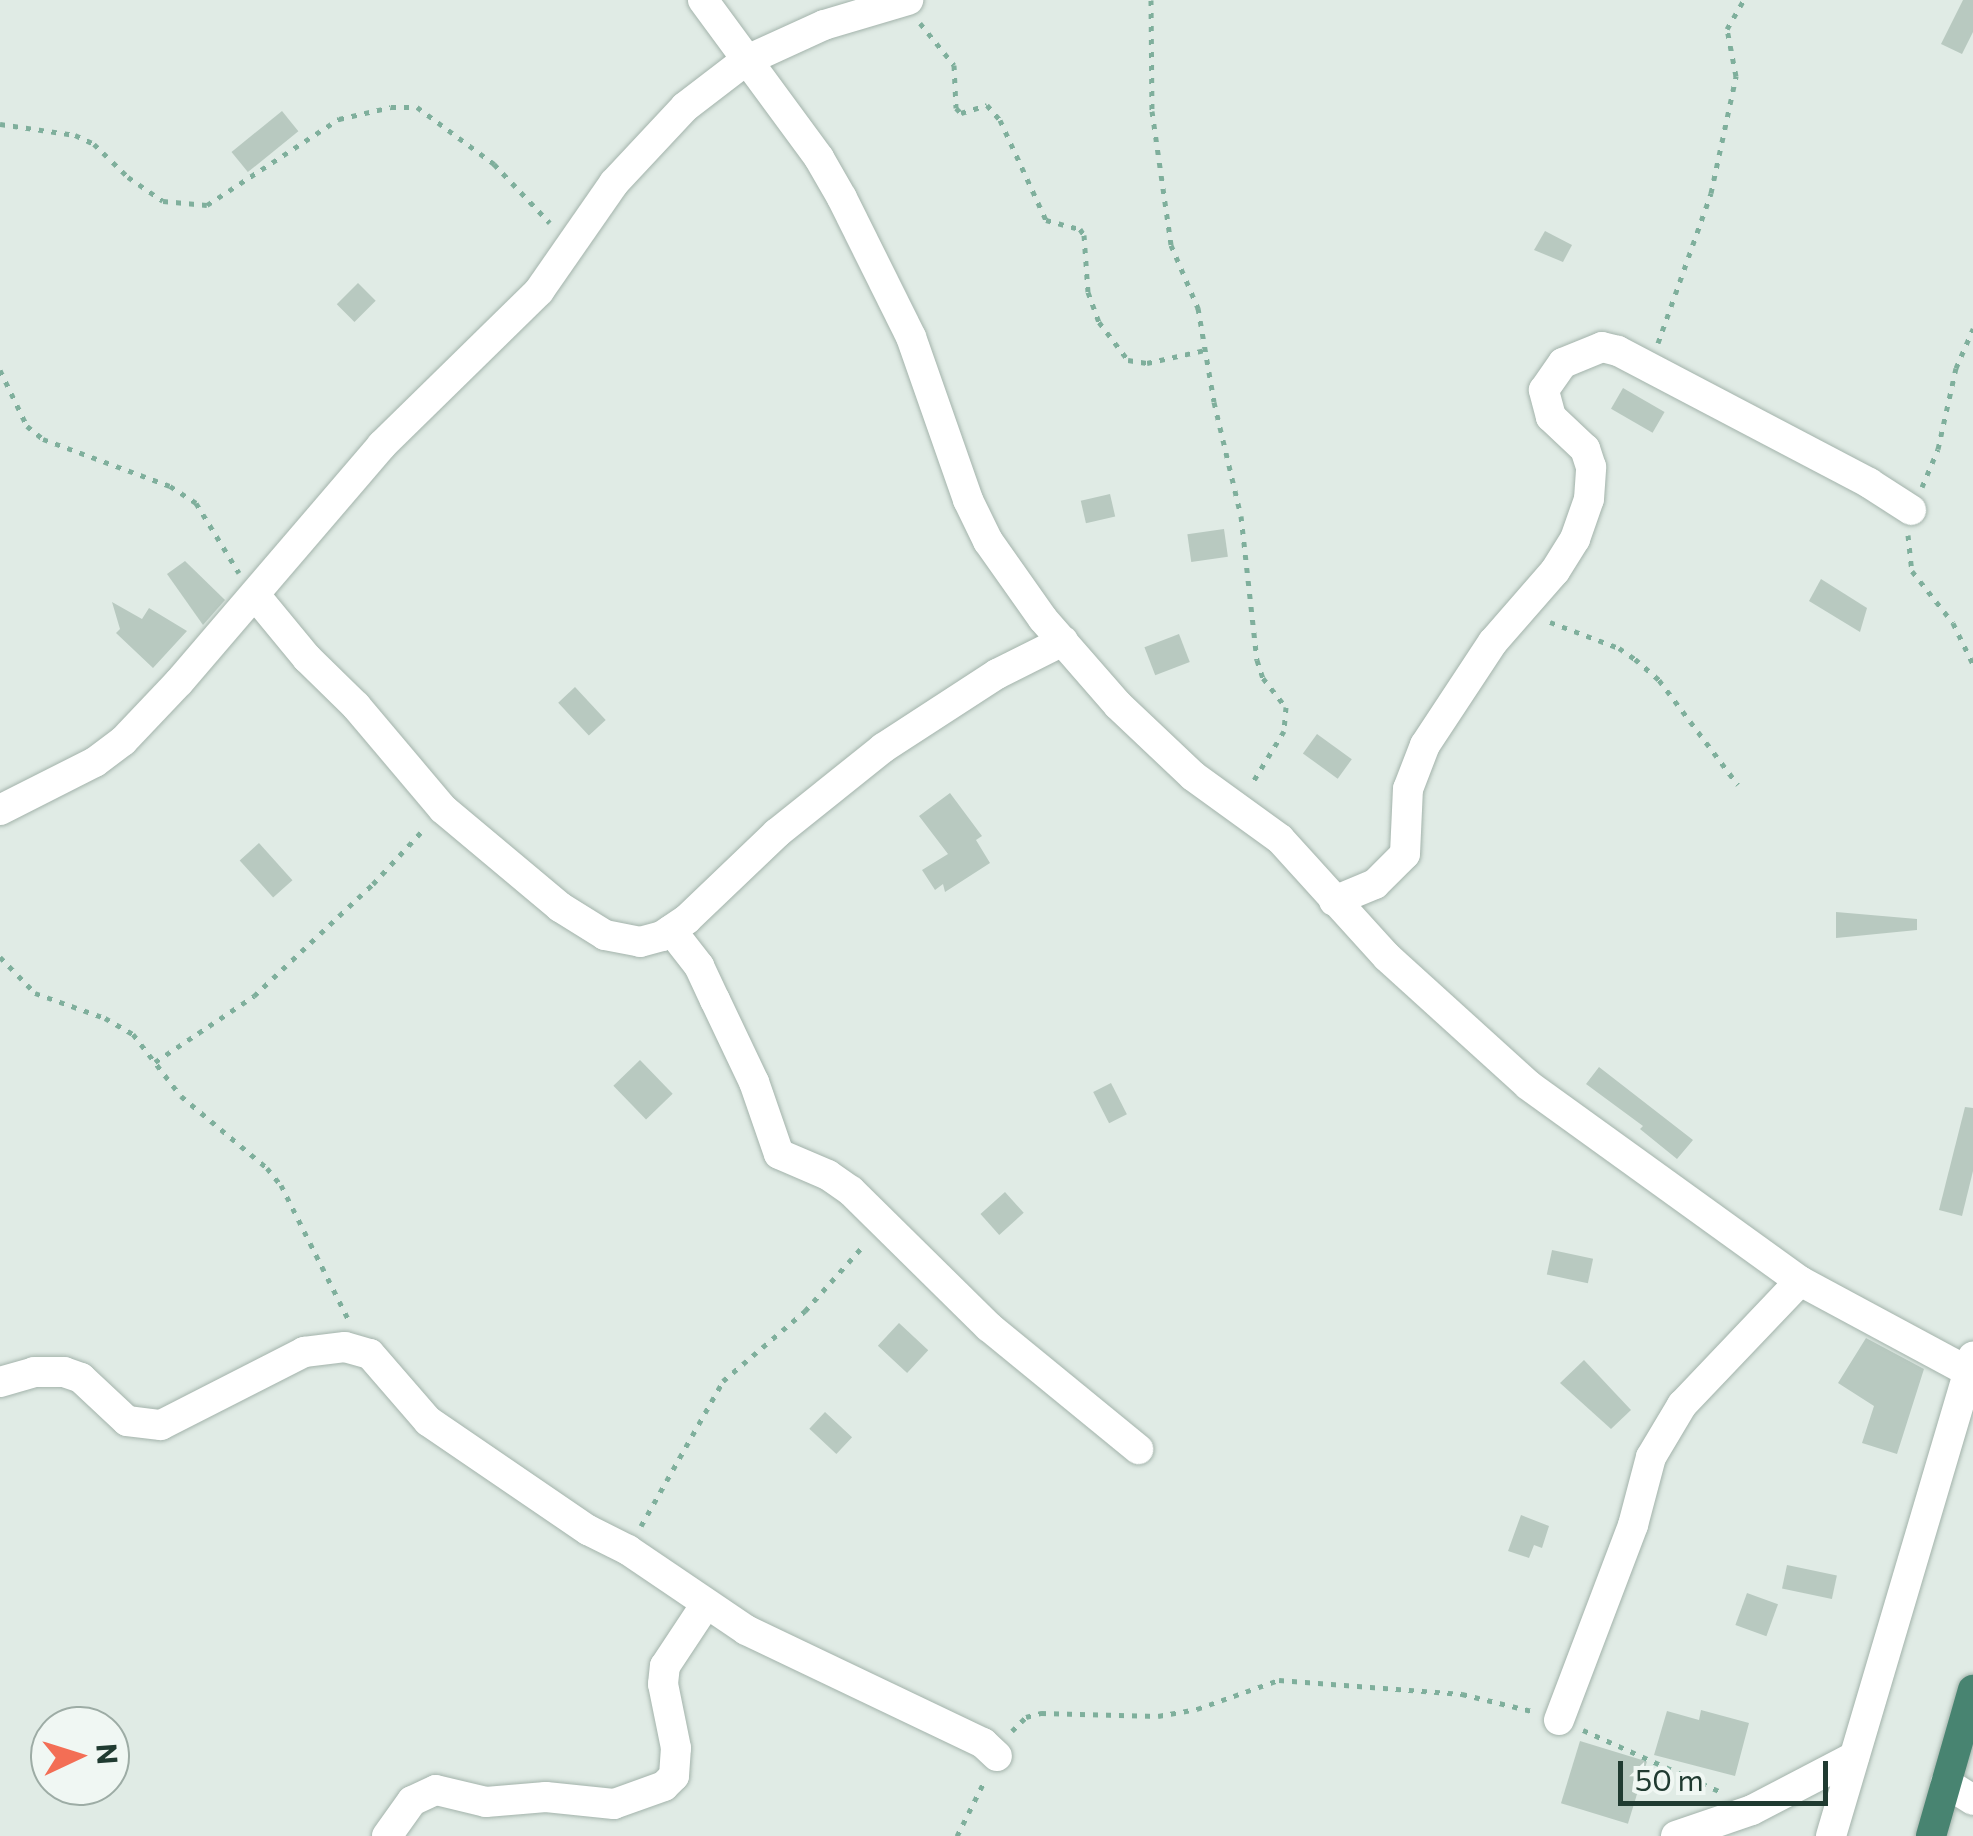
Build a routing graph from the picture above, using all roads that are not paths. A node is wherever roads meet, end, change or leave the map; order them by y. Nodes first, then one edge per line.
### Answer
1 (702, 0) edge
2 (894, 2) edge
3 (745, 62) junction
4 (1911, 510) dead end
5 (254, 595) junction
6 (1064, 641) junction
7 (0, 810) edge
8 (1334, 902) junction
9 (672, 930) junction
10 (1800, 1281) junction
11 (1971, 1365) edge
12 (0, 1382) edge
13 (1138, 1449) dead end
14 (706, 1604) junction
15 (1973, 1690) edge
16 (1559, 1720) road end
17 (996, 1756) road end
18 (1854, 1757) junction
19 (1946, 1783) junction
20 (1973, 1800) edge
21 (387, 1836) edge
22 (1676, 1836) edge
23 (1830, 1836) edge
24 (1930, 1836) edge

1 - 3 street
2 - 3 street
3 - 5 street
3 - 6 street
4 - 8 street
5 - 7 street
5 - 9 street
6 - 8 street
6 - 9 street
8 - 10 street
9 - 13 street
10 - 11 street
10 - 16 street
11 - 18 street
12 - 14 street
14 - 17 street
14 - 21 street
15 - 19 highway
18 - 22 street
18 - 23 street
19 - 20 street
19 - 24 highway

